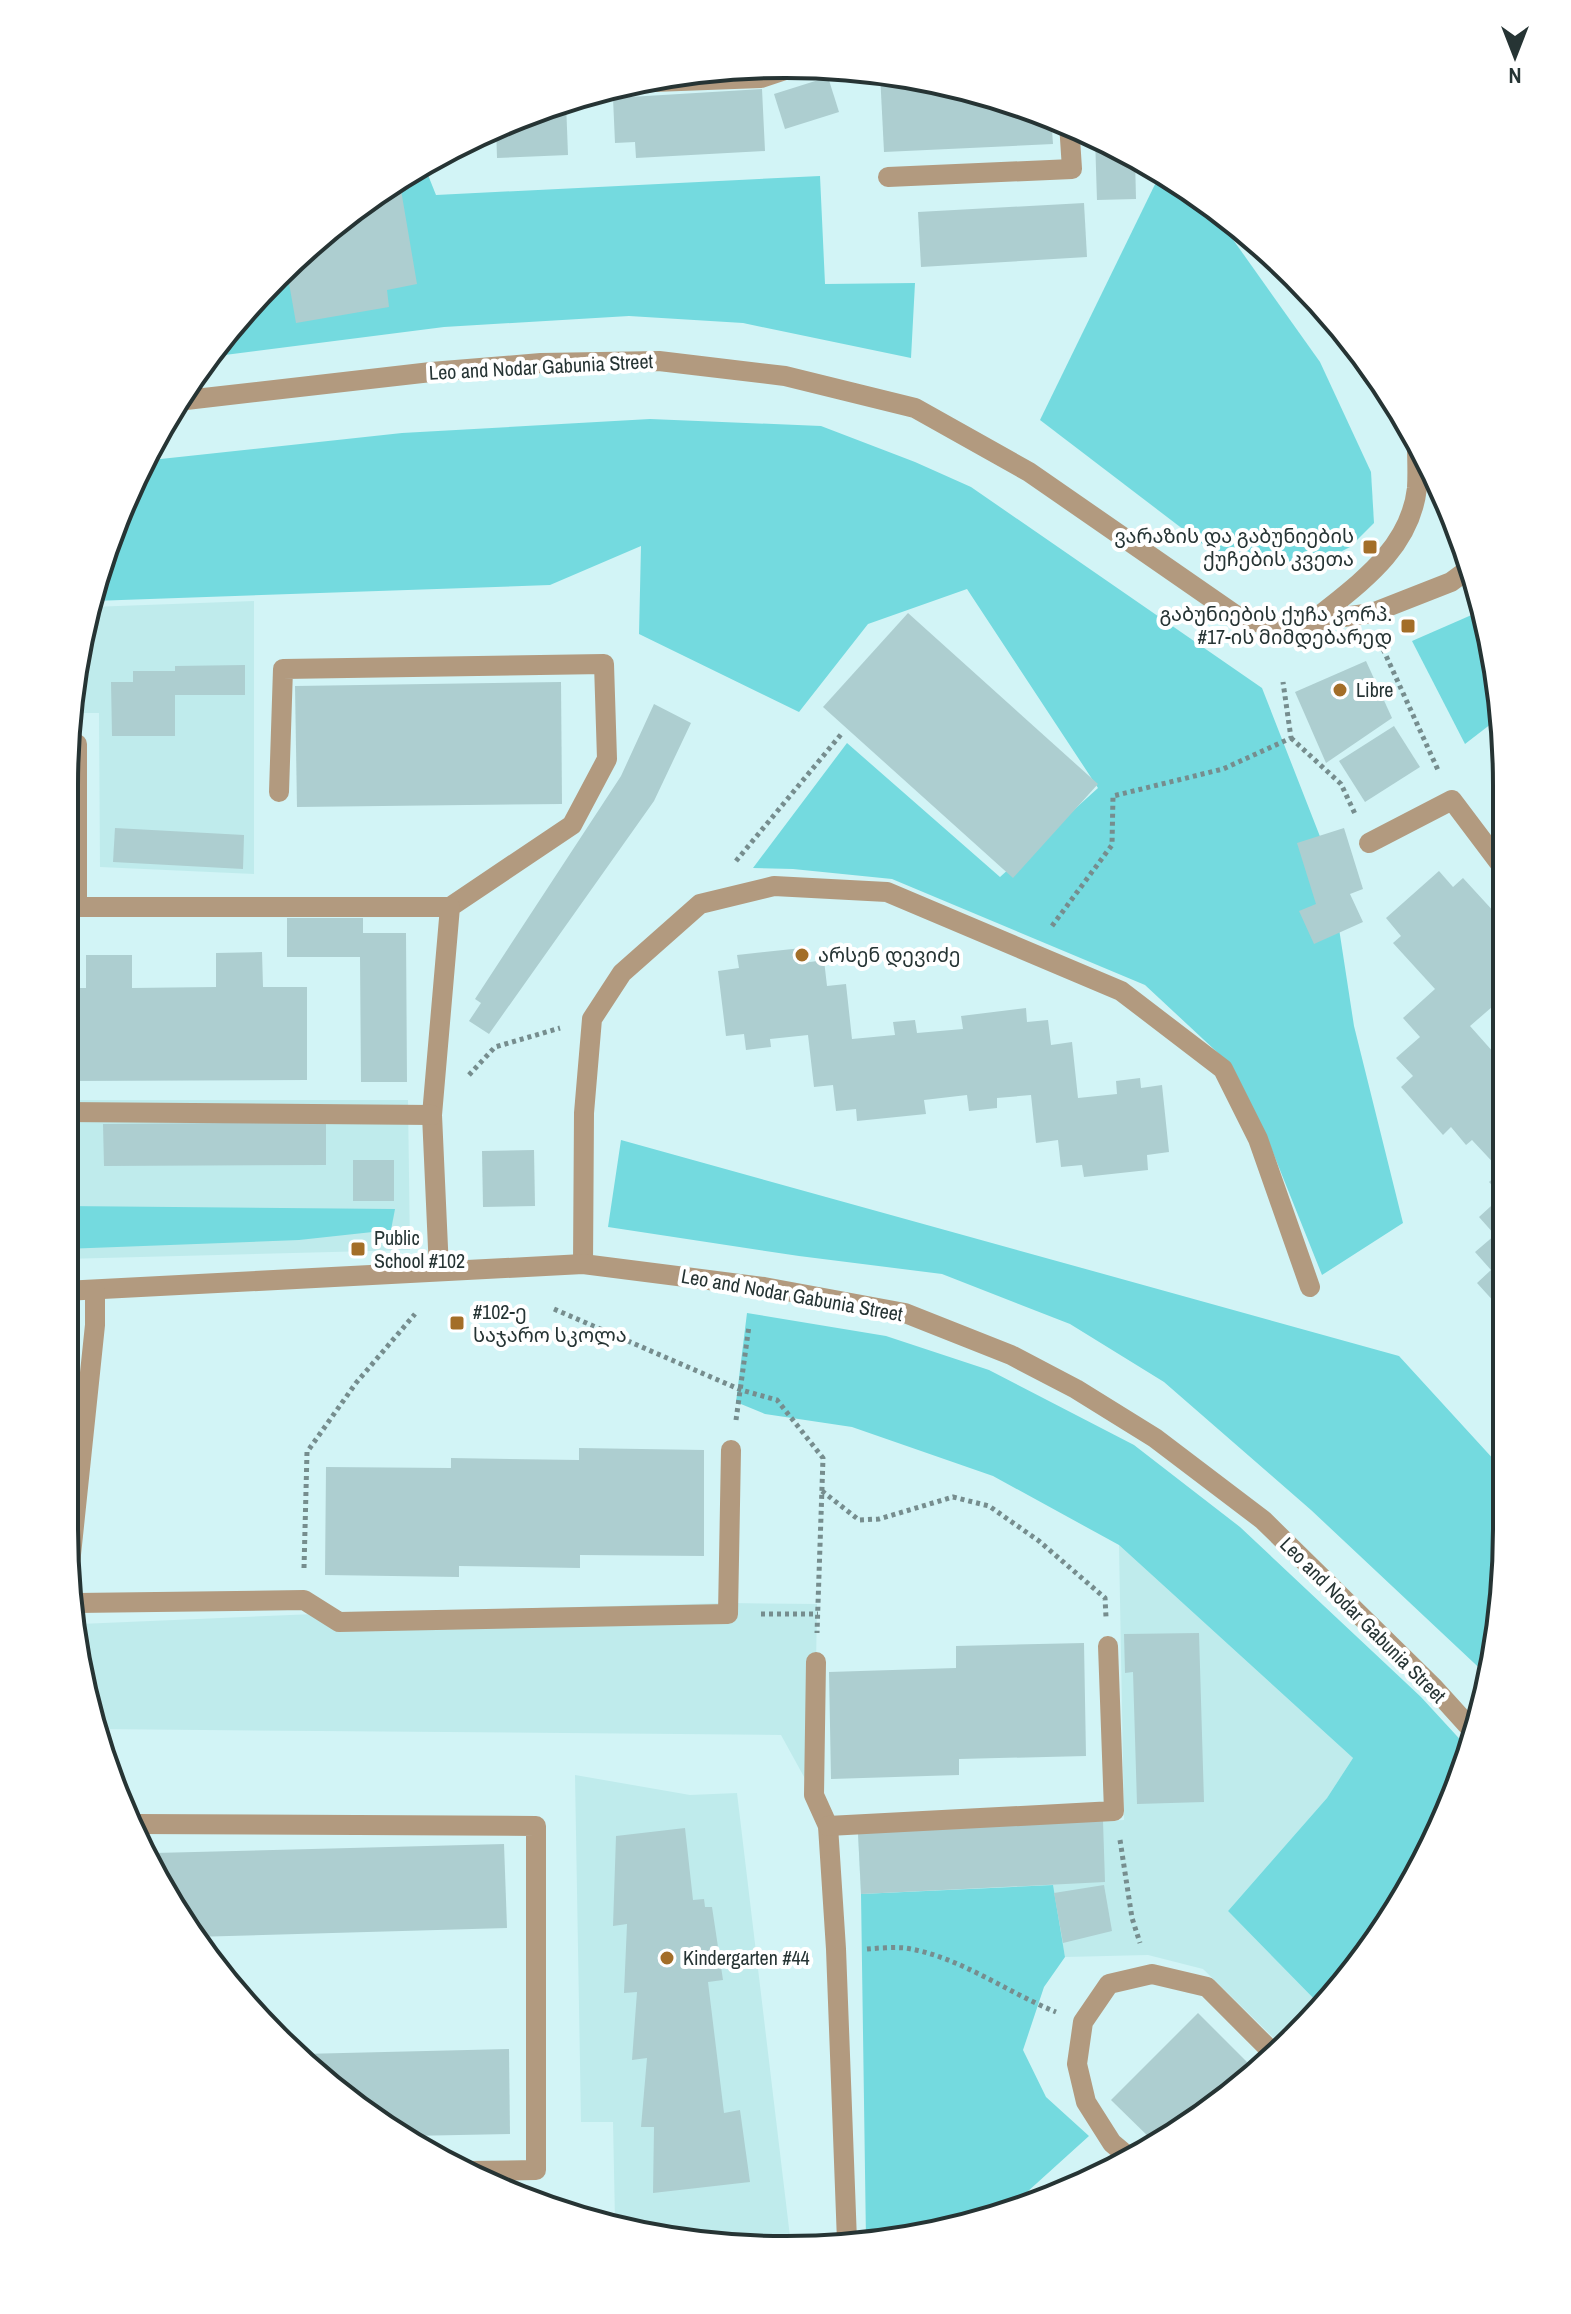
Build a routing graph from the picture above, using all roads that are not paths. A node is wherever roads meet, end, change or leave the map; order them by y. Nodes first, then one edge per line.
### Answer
1 (1070, 138) edge
2 (888, 177) dead end
3 (193, 399) edge
4 (1417, 467) edge
5 (1460, 575) edge
6 (1310, 624) junction
7 (279, 792) dead end
8 (1369, 843) road end
9 (1493, 854) edge
10 (78, 907) edge
11 (450, 907) junction
12 (78, 1112) edge
13 (432, 1115) junction
14 (583, 1264) junction
15 (439, 1270) junction
16 (1310, 1287) dead end
17 (95, 1290) junction
18 (78, 1291) edge
19 (84, 1413) junction
20 (78, 1416) edge
21 (731, 1450) dead end
22 (78, 1478) edge
23 (82, 1603) edge
24 (1108, 1646) road end
25 (816, 1662) dead end
26 (1466, 1723) edge
27 (143, 1824) edge
28 (828, 1826) junction
29 (1267, 2047) edge
30 (1121, 2151) edge
31 (490, 2171) edge
32 (847, 2233) edge

1 - 2 street
3 - 6 street, Leo and Nodar Gabunia Street
4 - 6 street
5 - 6 street, Leo and Nodar Gabunia Street
7 - 11 street
8 - 9 street
10 - 11 street
11 - 13 street
12 - 13 street
13 - 15 street
14 - 15 street, Leo and Nodar Gabunia Street
14 - 16 street
14 - 26 street, Leo and Nodar Gabunia Street
15 - 17 street, Leo and Nodar Gabunia Street
17 - 18 street, Leo and Nodar Gabunia Street
17 - 19 street
19 - 20 street
19 - 22 street
21 - 23 street
24 - 28 street
25 - 28 street
27 - 31 street
28 - 32 street
29 - 30 street

